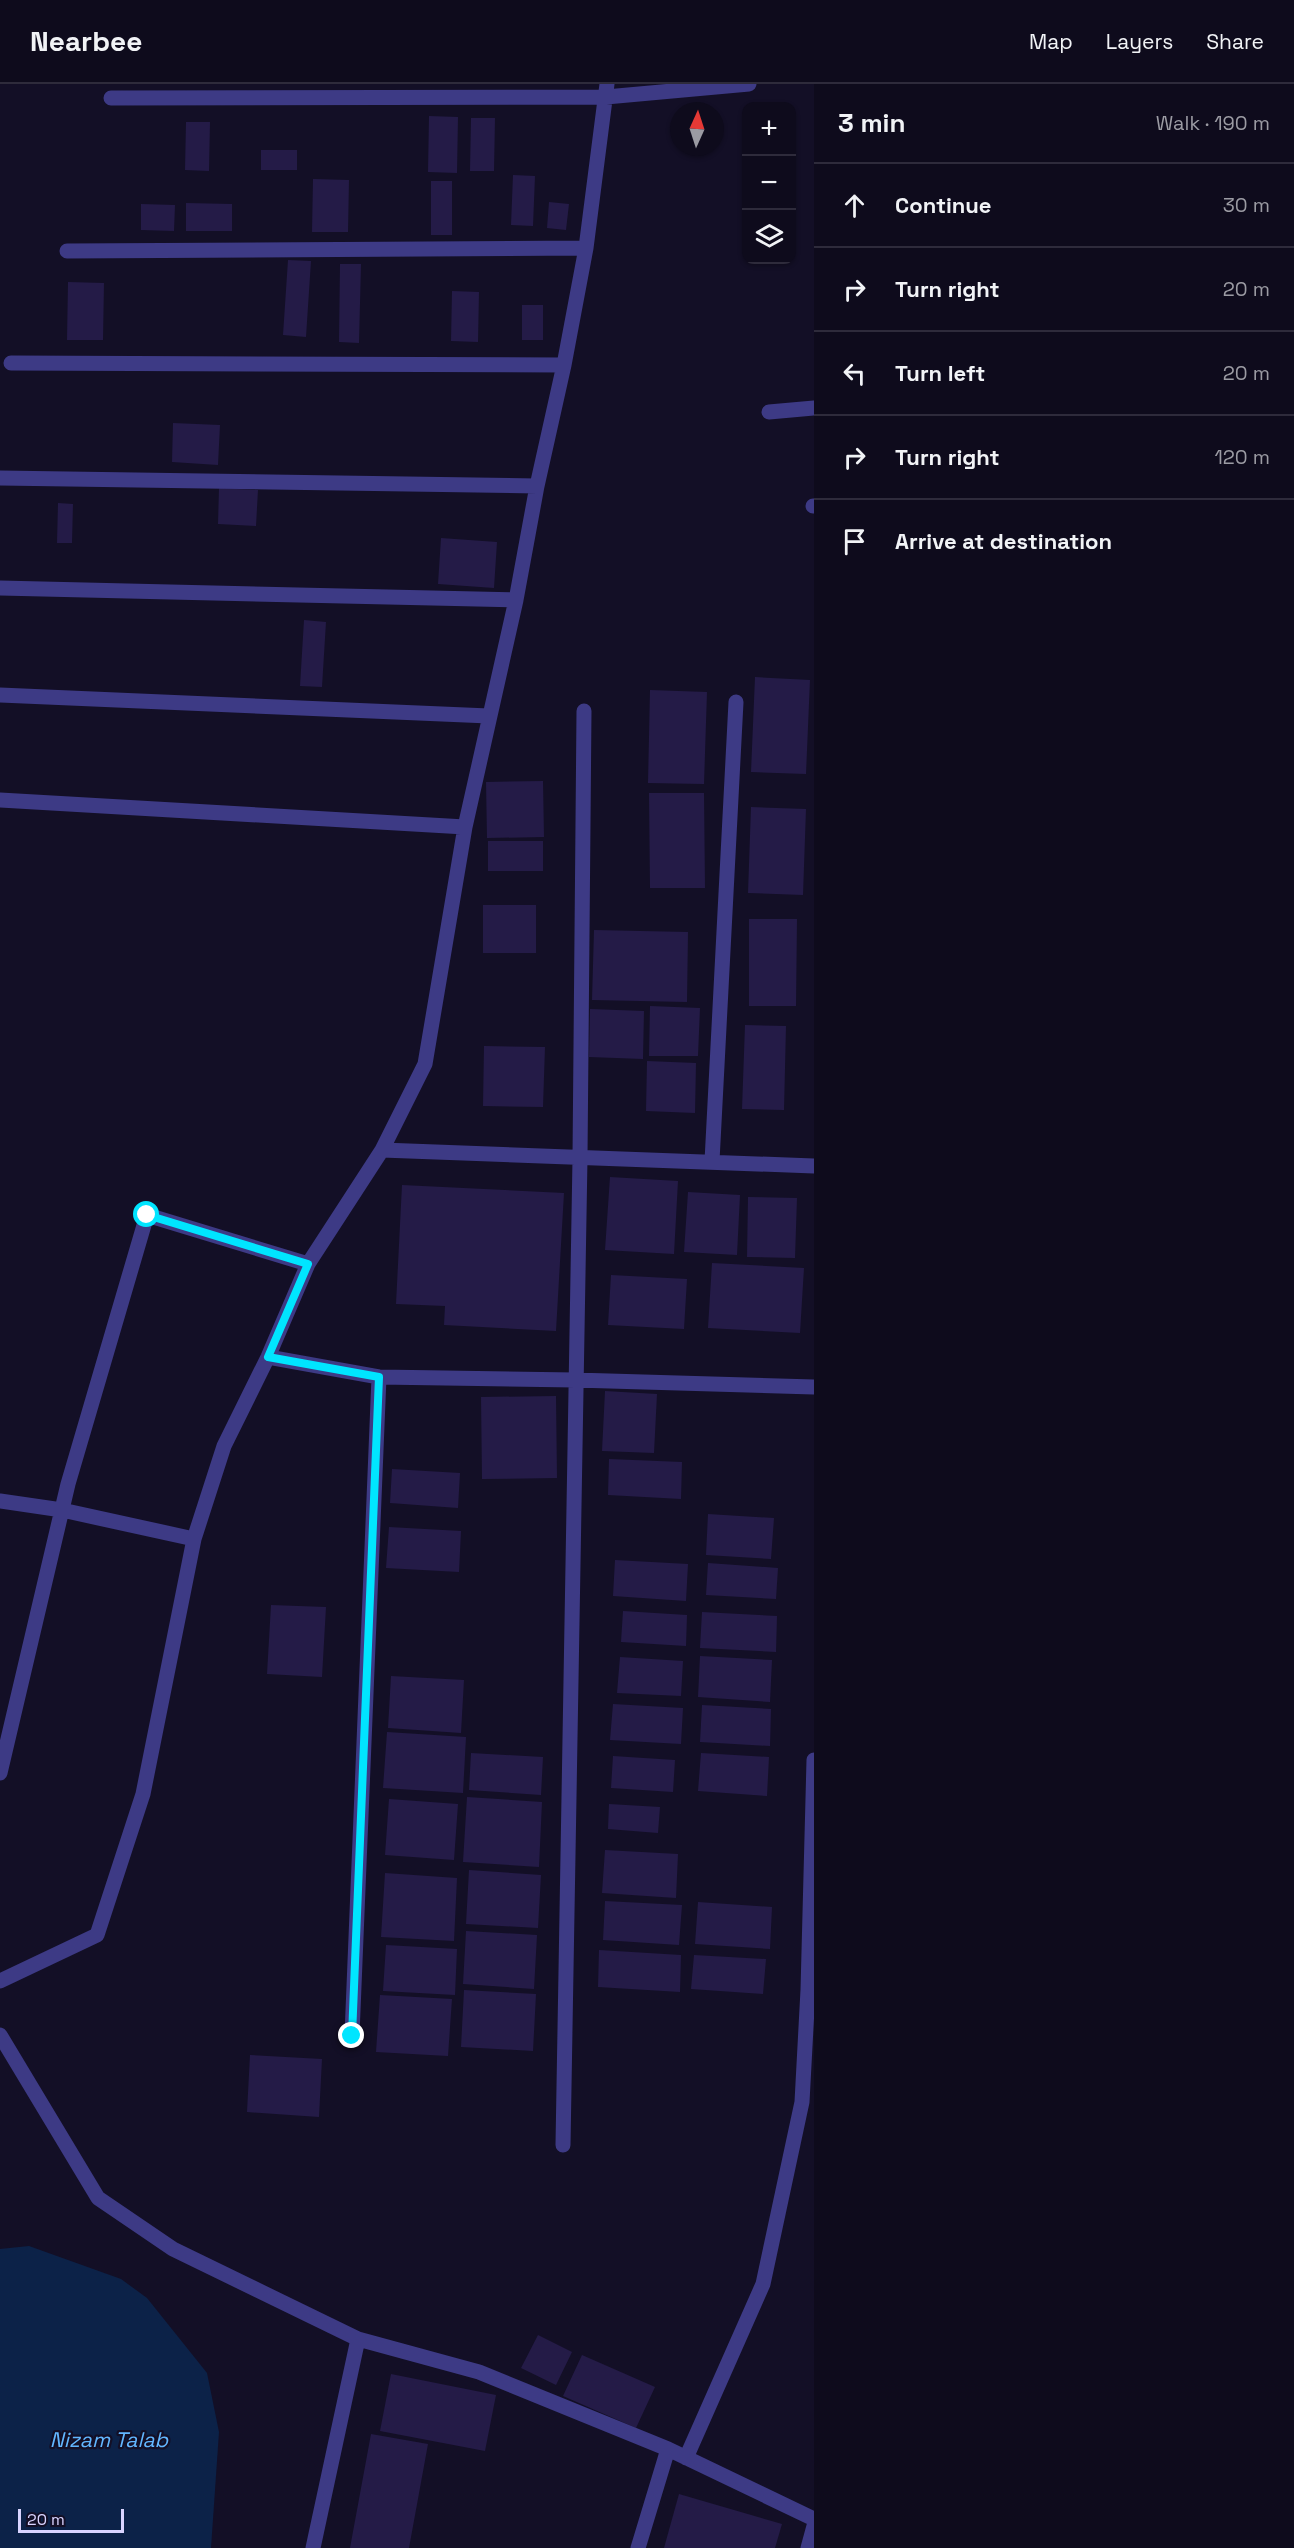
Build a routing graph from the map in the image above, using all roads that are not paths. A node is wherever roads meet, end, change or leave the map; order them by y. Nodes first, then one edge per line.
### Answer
1 (749, 84) edge
2 (607, 90) edge
3 (111, 98) dead end
4 (586, 248) junction
5 (67, 251) dead end
6 (11, 363) dead end
7 (564, 365) junction
8 (814, 408) edge
9 (769, 412) dead end
10 (0, 478) edge
11 (537, 486) junction
12 (0, 588) edge
13 (516, 600) junction
14 (0, 695) edge
15 (736, 702) dead end
16 (584, 711) dead end
17 (489, 716) junction
18 (0, 800) edge
19 (465, 826) junction
20 (382, 1150) junction
21 (580, 1158) junction
22 (712, 1161) junction
23 (814, 1166) edge
24 (308, 1264) junction
25 (268, 1357) junction
26 (379, 1377) junction
27 (575, 1380) junction
28 (814, 1387) edge
29 (0, 1501) edge
30 (62, 1510) junction
31 (194, 1539) junction
32 (814, 1760) edge
33 (0, 1773) edge
34 (0, 1981) edge
35 (811, 1990) edge
36 (0, 2035) edge
37 (352, 2036) dead end
38 (563, 2145) dead end
39 (358, 2339) junction
40 (668, 2449) junction
41 (686, 2458) junction
42 (814, 2519) edge
43 (814, 2526) edge
44 (313, 2548) edge
45 (638, 2548) edge
46 (808, 2548) edge

1 - 2 street
2 - 3 street
2 - 4 street
4 - 5 street
4 - 7 street
6 - 7 street
7 - 11 street
8 - 9 street
10 - 11 street
11 - 13 street
12 - 13 street
13 - 17 street
14 - 17 street
15 - 22 street
16 - 21 street
17 - 19 street
18 - 19 street
19 - 20 street
20 - 21 street
20 - 24 street
21 - 22 street
21 - 27 street
22 - 23 street
24 - 25 street
24 - 30 street
25 - 26 street
25 - 31 street
26 - 27 street
26 - 37 street
27 - 28 street
27 - 38 street
29 - 30 street
30 - 31 street
30 - 33 street
31 - 34 street
32 - 35 street
35 - 41 street
36 - 39 street
39 - 40 street
39 - 44 street
40 - 41 street
40 - 45 street
41 - 42 street
43 - 46 street

